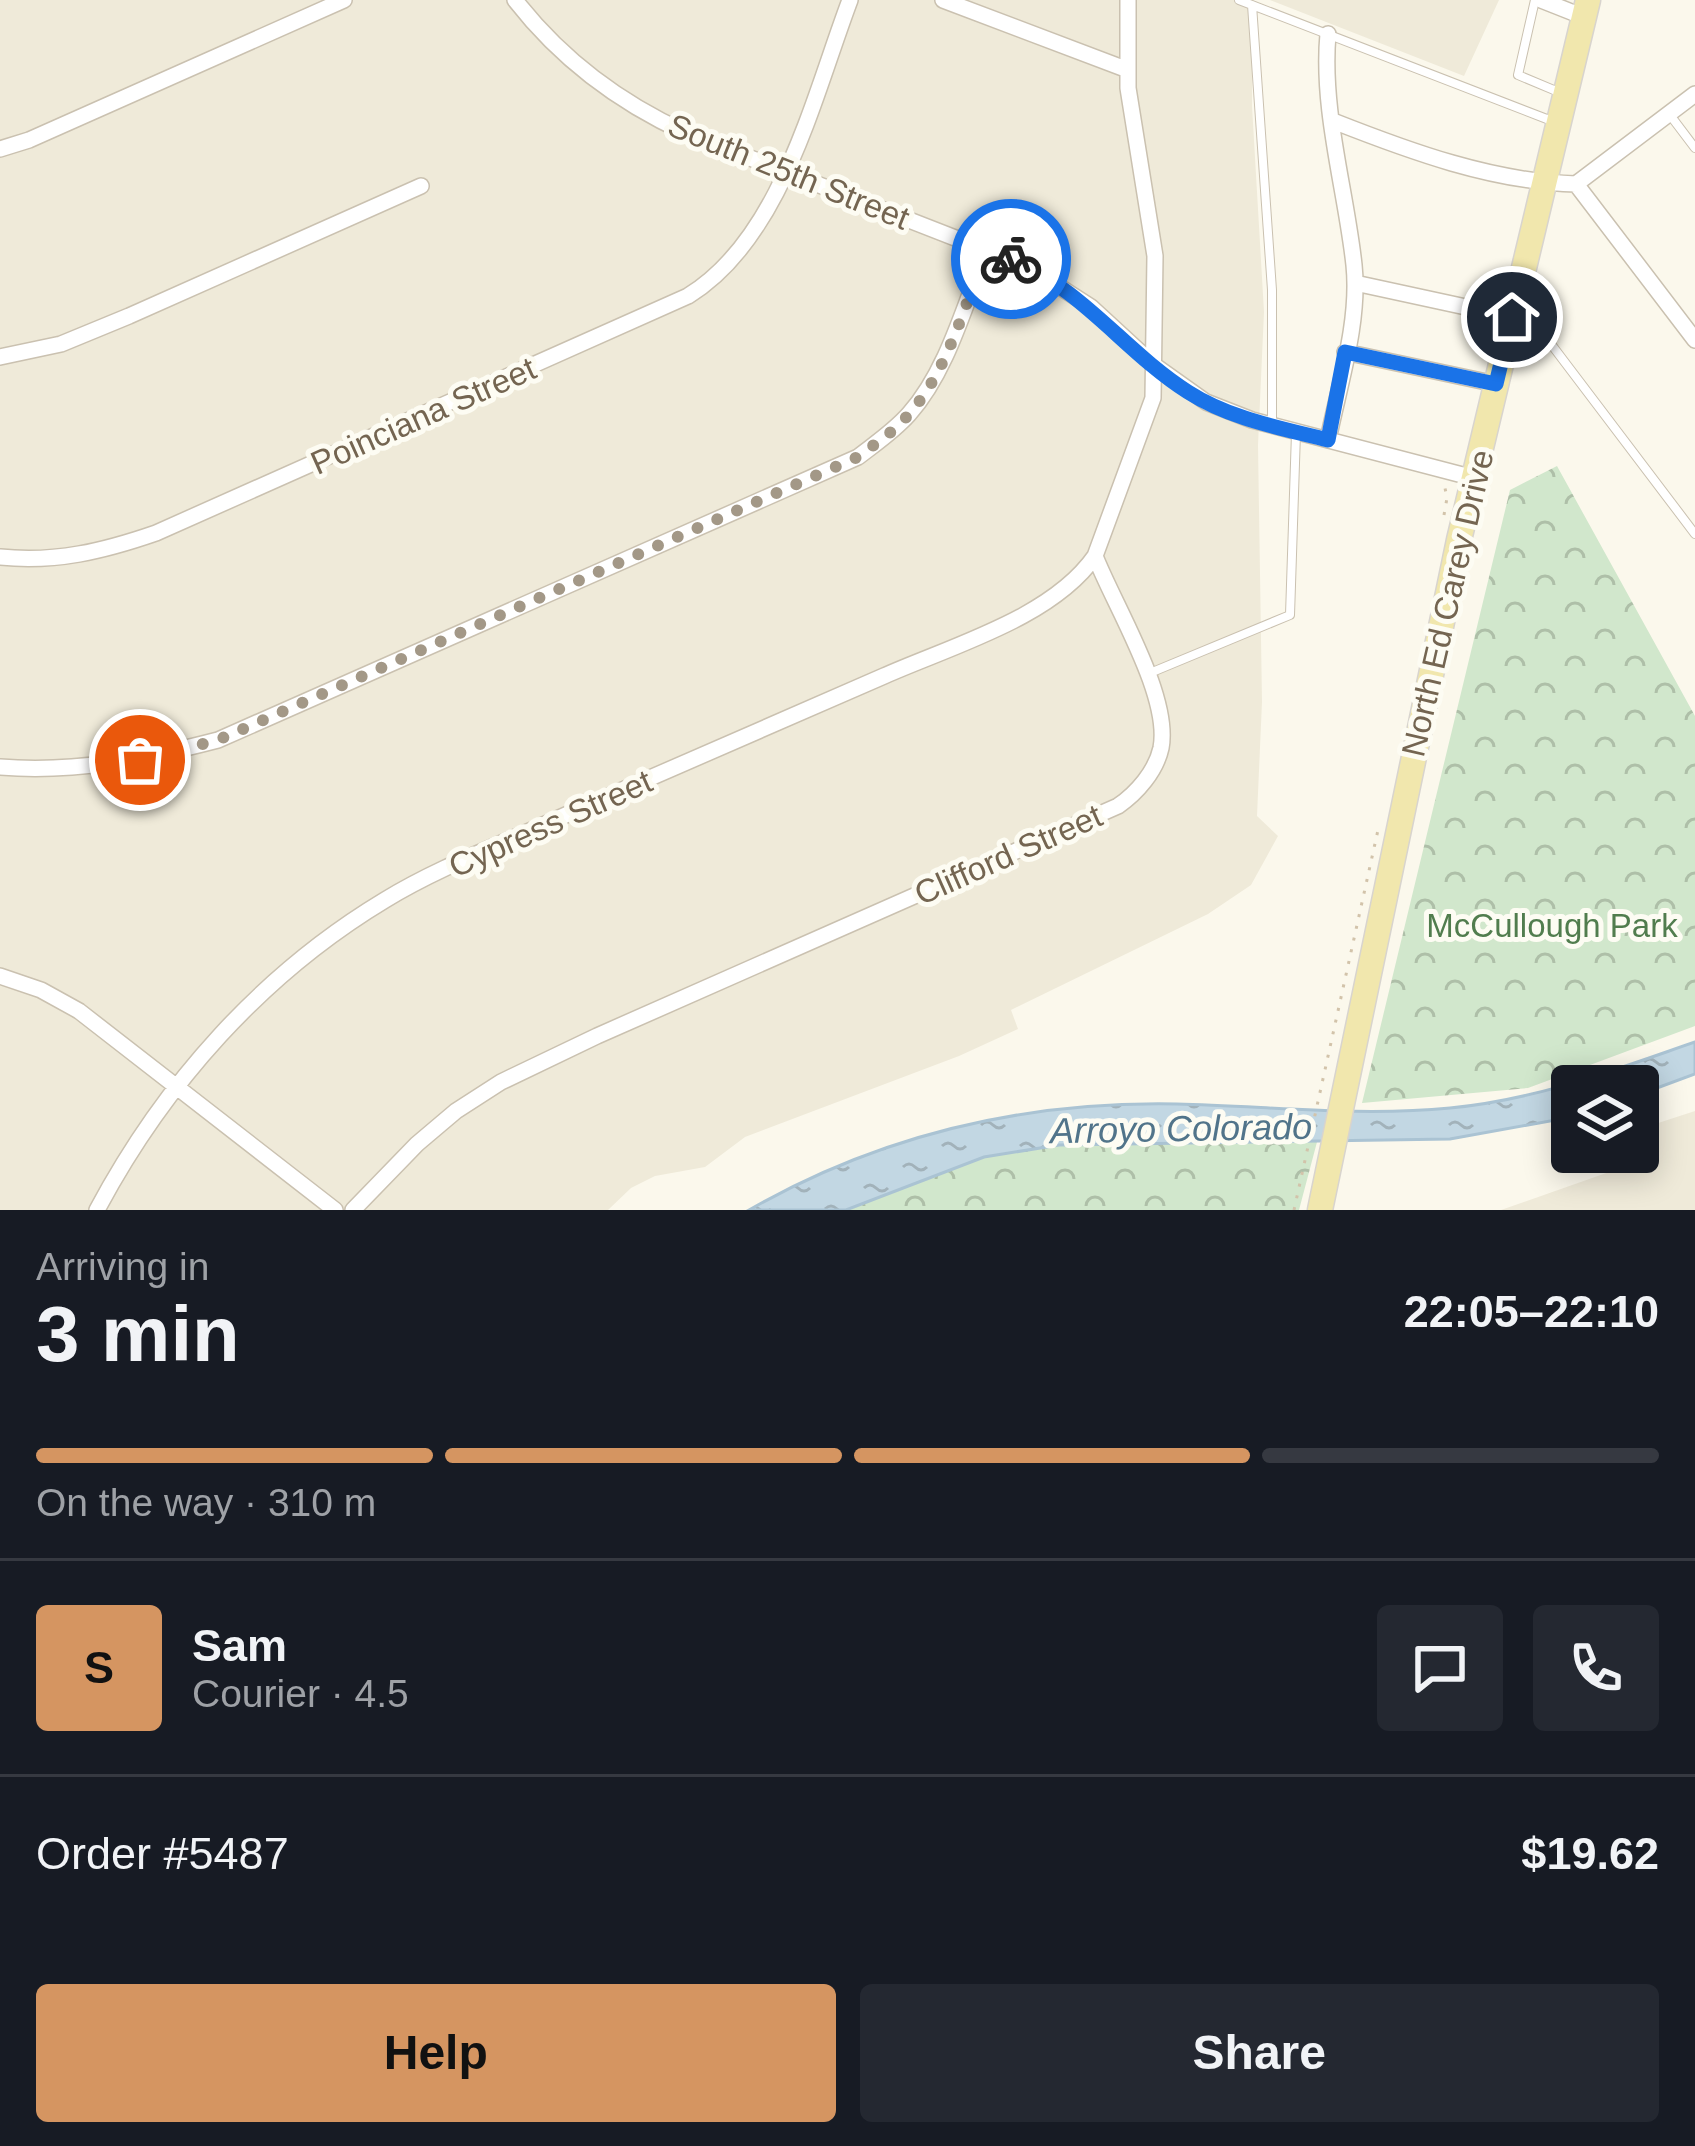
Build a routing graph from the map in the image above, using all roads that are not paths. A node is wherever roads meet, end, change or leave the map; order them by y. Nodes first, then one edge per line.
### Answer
1 (344, 0) edge
2 (515, 0) edge
3 (850, 0) edge
4 (943, 0) edge
5 (1128, 0) edge
6 (1239, 0) edge
7 (1538, 0) edge
8 (1252, 5) junction
9 (1586, 8) edge
10 (1328, 34) junction
11 (1128, 70) junction
12 (1566, 94) junction
13 (1695, 94) edge
14 (1669, 113) junction
15 (1333, 121) junction
16 (1559, 124) junction
17 (1695, 148) edge
18 (0, 149) edge
19 (785, 171) junction
20 (1545, 183) junction
21 (1576, 184) junction
22 (421, 185) dead end
23 (987, 249) junction
24 (1354, 283) junction
25 (1512, 317) junction
26 (1695, 340) edge
27 (1345, 352) junction
28 (0, 357) edge
29 (1154, 365) junction
30 (1496, 384) junction
31 (1272, 426) junction
32 (1296, 432) junction
33 (1328, 440) junction
34 (1474, 478) junction
35 (1695, 534) edge
36 (1095, 556) junction
37 (0, 557) edge
38 (1146, 674) junction
39 (0, 766) edge
40 (0, 976) edge
41 (175, 1087) junction
42 (97, 1210) edge
43 (334, 1210) edge
44 (353, 1210) edge
45 (1320, 1210) edge

1 - 18 street
2 - 19 street, South 25th Street
3 - 19 street, Poinciana Street
4 - 11 street
5 - 11 street
6 - 8 lane
7 - 9 street
7 - 12 lane
8 - 10 lane
8 - 31 lane
9 - 12 main road, North Ed Carey Drive
10 - 15 street
10 - 16 lane
11 - 29 street
12 - 16 main road, North Ed Carey Drive
13 - 14 street
14 - 17 lane
14 - 21 street
15 - 20 street
15 - 24 street
16 - 20 main road, North Ed Carey Drive
19 - 23 street, South 25th Street
19 - 37 street, Poinciana Street
20 - 21 street
20 - 25 main road, North Ed Carey Drive
21 - 26 street
22 - 28 street
23 - 29 street, South 25th Street
23 - 39 street
24 - 25 street
24 - 27 street
25 - 30 main road, North Ed Carey Drive
25 - 35 lane
27 - 30 street
27 - 33 street
29 - 31 street, South 25th Street
29 - 36 street
30 - 34 main road, North Ed Carey Drive
31 - 32 street, South 25th Street
32 - 33 street, South 25th Street
32 - 38 lane
33 - 34 street, South 25th Street
34 - 45 main road, North Ed Carey Drive
36 - 38 street, Clifford Street
36 - 41 street, Cypress Street
38 - 44 street, Clifford Street
40 - 41 street
41 - 42 street, Cypress Street
41 - 43 street

